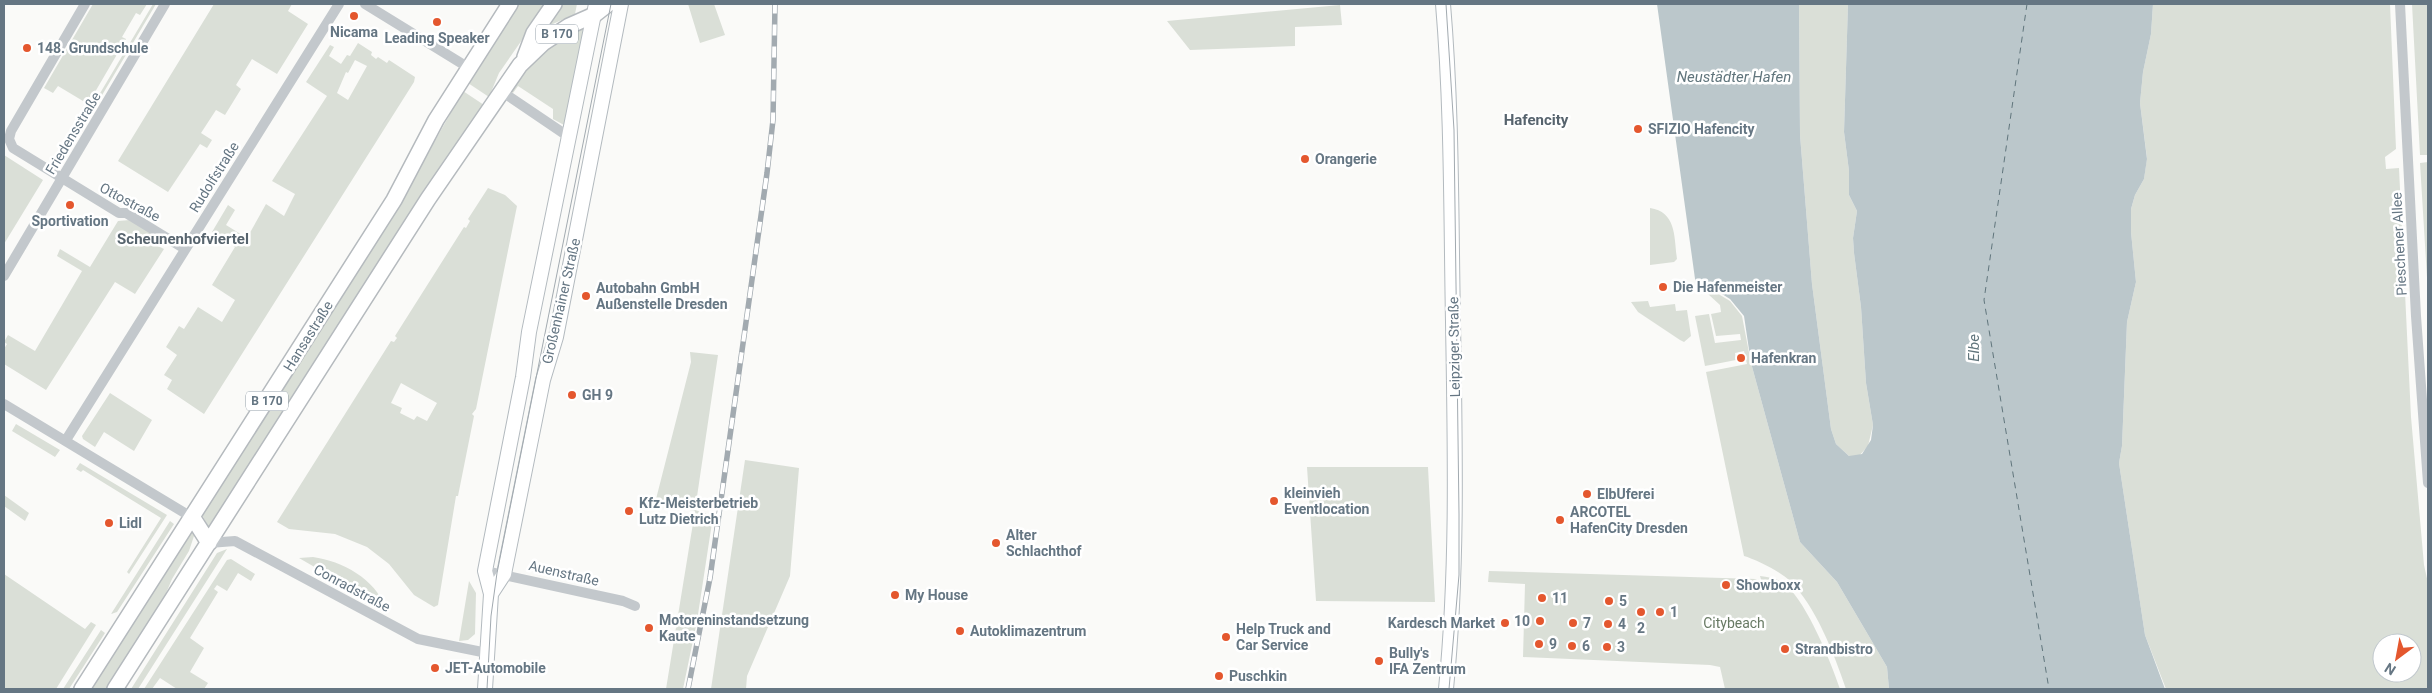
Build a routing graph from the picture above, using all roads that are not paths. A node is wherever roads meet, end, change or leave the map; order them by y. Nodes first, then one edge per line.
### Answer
1 (85, 4) edge
2 (165, 4) edge
3 (338, 4) edge
4 (366, 4) edge
5 (510, 4) edge
6 (554, 4) edge
7 (608, 4) edge
8 (621, 4) edge
9 (1442, 4) edge
10 (2400, 4) edge
11 (595, 9) edge
12 (525, 58) junction
13 (464, 65) junction
14 (501, 91) junction
15 (569, 137) junction
16 (62, 179) junction
17 (185, 249) junction
18 (4, 276) edge
19 (4, 404) edge
20 (66, 440) junction
21 (2428, 483) edge
22 (193, 518) junction
23 (209, 543) junction
24 (485, 571) junction
25 (504, 574) junction
26 (491, 594) junction
27 (635, 606) dead end
28 (487, 653) junction
29 (82, 689) edge
30 (115, 689) edge
31 (485, 689) edge
32 (1446, 689) edge

1 - 16 street, Ottostraße
2 - 16 street, Friedensstraße
3 - 17 street, Rudolfstraße
4 - 13 street
5 - 13 main road, Hansastraße / B 170
6 - 12 main road
7 - 11 main road, Hansastraße / B 170
8 - 25 main road, Großenhainer Straße
9 - 32 main road, Leipziger Straße
10 - 21 street, Pieschener Allee
11 - 12 main road, Hansastraße / B 170
11 - 15 main road, Großenhainer Straße
12 - 14 main road, Hansastraße / B 170
13 - 22 main road, Hansastraße / B 170
14 - 15 street
14 - 23 main road, Hansastraße / B 170
15 - 24 main road, Großenhainer Straße
16 - 17 street, Ottostraße
16 - 18 street, Friedensstraße
17 - 20 street, Rudolfstraße
19 - 20 street
20 - 22 street
22 - 23 main road
22 - 29 main road, Hansastraße / B 170
23 - 28 street, Conradstraße
23 - 30 main road, Hansastraße / B 170
24 - 25 street, Auenstraße
24 - 26 main road, Großenhainer Straße
25 - 26 main road, Großenhainer Straße
25 - 27 street, Auenstraße
26 - 28 main road, Großenhainer Straße
28 - 31 main road, Großenhainer Straße

